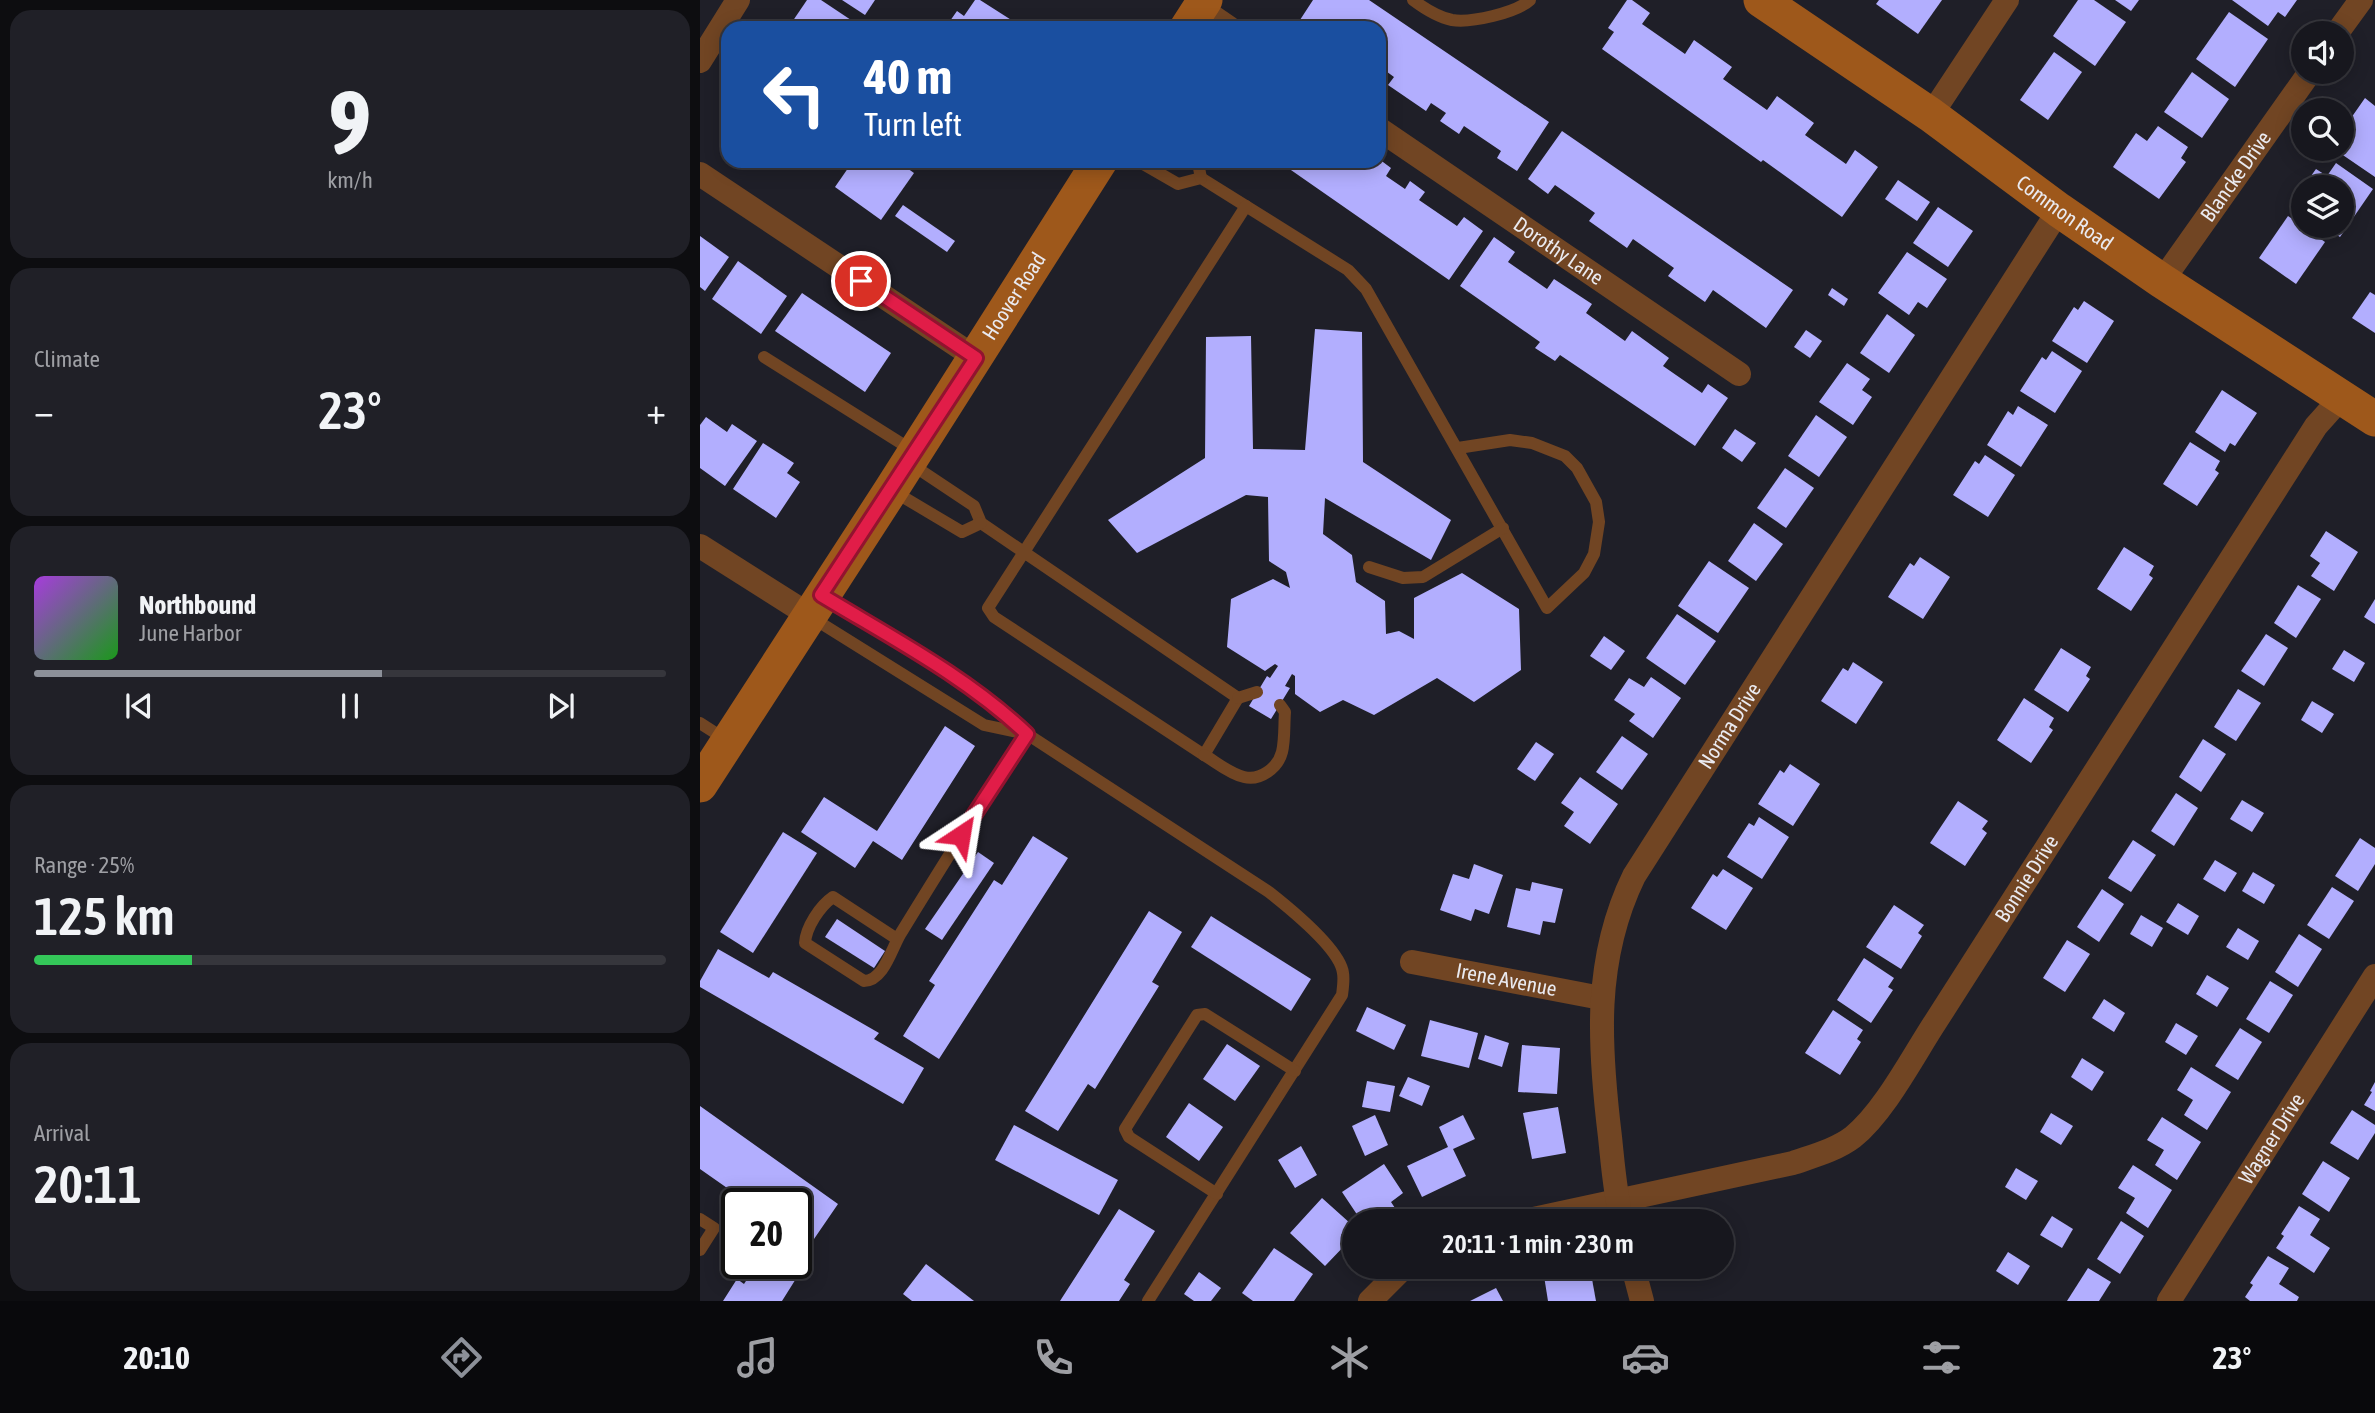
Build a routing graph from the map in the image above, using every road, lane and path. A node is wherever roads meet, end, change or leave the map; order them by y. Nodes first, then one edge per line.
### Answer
1 (738, 0) edge
2 (1413, 0) edge
3 (1530, 0) edge
4 (1761, 0) edge
5 (2007, 0) edge
6 (2361, 0) edge
7 (1198, 12) edge
8 (725, 21) edge
9 (1215, 21) edge
10 (2346, 21) edge
11 (721, 27) edge
12 (700, 61) edge
13 (2302, 84) edge
14 (1931, 115) junction
15 (1386, 135) edge
16 (1096, 168) edge
17 (1150, 168) edge
18 (1199, 168) edge
19 (700, 174) edge
20 (1200, 178) junction
21 (1247, 206) junction
22 (2059, 210) junction
23 (2162, 281) junction
24 (764, 357) dead end
25 (976, 358) junction
26 (1739, 374) dead end
27 (2342, 397) junction
28 (2375, 419) edge
29 (1458, 448) junction
30 (905, 468) junction
31 (981, 523) junction
32 (1503, 528) junction
33 (701, 549) edge
34 (1024, 552) junction
35 (1368, 567) dead end
36 (815, 605) junction
37 (1257, 692) dead end
38 (1238, 698) junction
39 (1280, 705) dead end
40 (714, 732) edge
41 (1027, 734) junction
42 (1204, 755) junction
43 (700, 785) edge
44 (897, 939) junction
45 (1412, 962) dead end
46 (2375, 976) edge
47 (1601, 998) junction
48 (1295, 1071) junction
49 (1217, 1194) junction
50 (1620, 1209) edge
51 (1631, 1209) edge
52 (700, 1219) edge
53 (700, 1250) edge
54 (1392, 1279) edge
55 (1636, 1279) edge
56 (1149, 1301) edge
57 (1370, 1301) edge
58 (1642, 1301) edge
59 (2169, 1301) edge

1 - 8 street
2 - 3 lane
4 - 14 street, Common Road
5 - 14 street
6 - 10 street
7 - 9 street
11 - 12 street
13 - 23 street, Blancke Drive
14 - 22 street, Common Road
15 - 26 street, Dorothy Lane
16 - 25 street, Hoover Road
17 - 20 lane
18 - 20 lane
19 - 25 street
20 - 21 lane
21 - 29 lane
21 - 34 lane
22 - 23 street, Common Road
22 - 47 street, Norma Drive
23 - 27 street, Common Road
24 - 30 lane
25 - 30 street, Hoover Road
27 - 28 street, Common Road
27 - 51 street, Bonnie Drive
29 - 32 lane
29 - 32 lane
30 - 31 lane
30 - 31 lane
30 - 36 street, Hoover Road
31 - 34 lane
32 - 35 lane
33 - 36 street
34 - 38 lane
34 - 42 lane
36 - 40 street, Hoover Road
36 - 41 lane
36 - 41 lane
37 - 38 lane
38 - 42 lane
39 - 42 lane
40 - 43 street, Hoover Road
41 - 44 lane
41 - 48 lane
44 - 44 lane
45 - 47 street, Irene Avenue
46 - 59 street, Wagner Drive
47 - 50 street, Norma Drive
48 - 49 lane
48 - 49 lane
49 - 56 lane
52 - 53 lane
54 - 57 street
55 - 58 street

